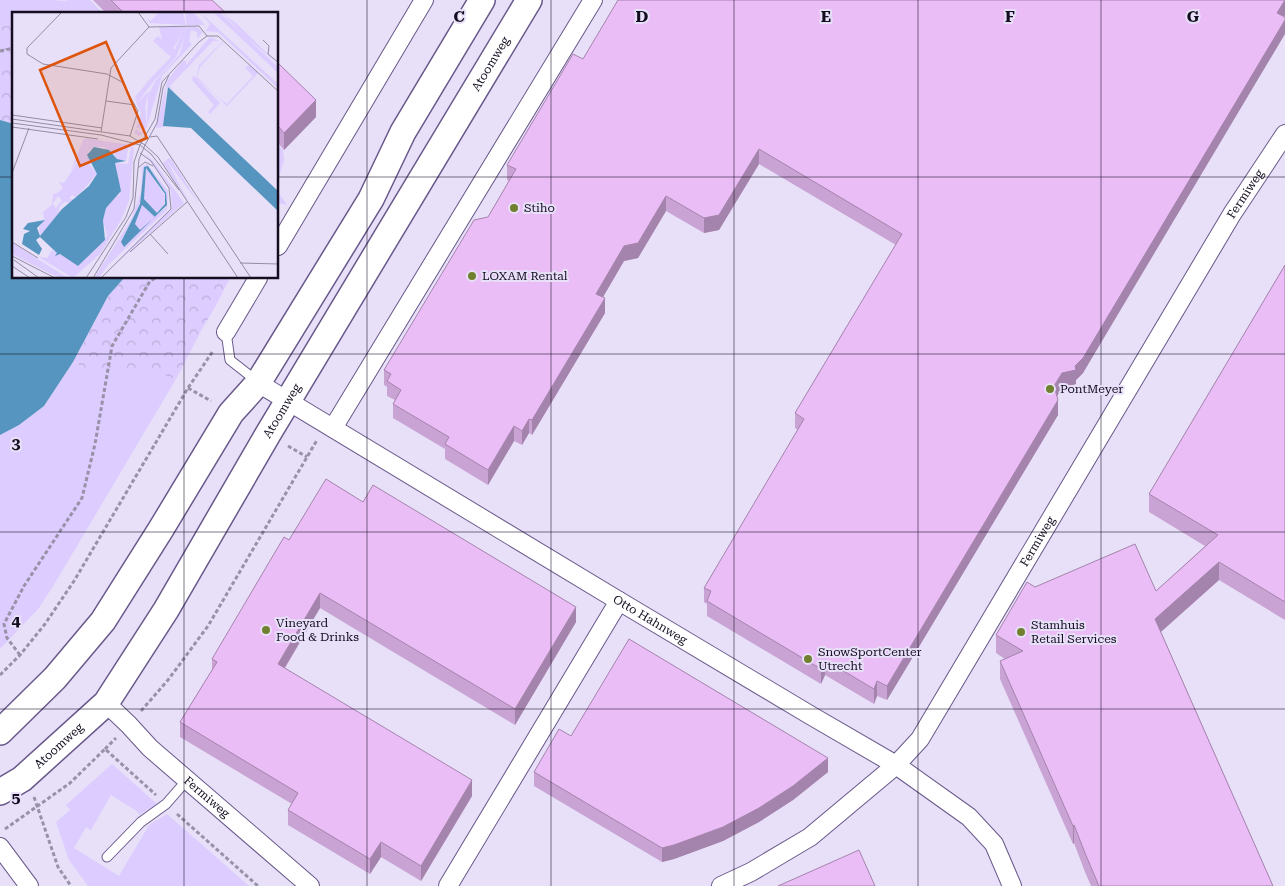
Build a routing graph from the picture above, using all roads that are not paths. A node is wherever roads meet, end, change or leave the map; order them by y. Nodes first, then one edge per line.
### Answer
1 (424, 0) edge
2 (482, 0) edge
3 (593, 0) edge
4 (526, 1) edge
5 (1285, 134) edge
6 (279, 244) edge
7 (257, 279) edge
8 (226, 332) joint
9 (258, 383) junction
10 (288, 402) junction
11 (333, 428) junction
12 (619, 601) junction
13 (106, 703) junction
14 (0, 732) edge
15 (896, 765) junction
16 (187, 780) junction
17 (0, 792) edge
18 (0, 847) edge
19 (108, 857) dead end
20 (29, 886) edge
21 (310, 886) edge
22 (448, 886) edge
23 (721, 886) edge
24 (1012, 886) edge

1 - 6 street
2 - 9 main road
3 - 11 street
4 - 10 main road, Atoomweg
5 - 15 street, Fermiweg
7 - 8 street
8 - 9 lane
9 - 10 street, Otto Hahnweg
9 - 14 main road
10 - 11 street, Otto Hahnweg
10 - 13 main road, Atoomweg
11 - 12 street, Otto Hahnweg
12 - 15 street, Otto Hahnweg
12 - 22 street
13 - 16 street, Fermiweg
13 - 17 main road, Atoomweg
15 - 23 street, Fermiweg
15 - 24 street, Otto Hahnweg
16 - 19 lane
16 - 21 street, Fermiweg
18 - 20 street

